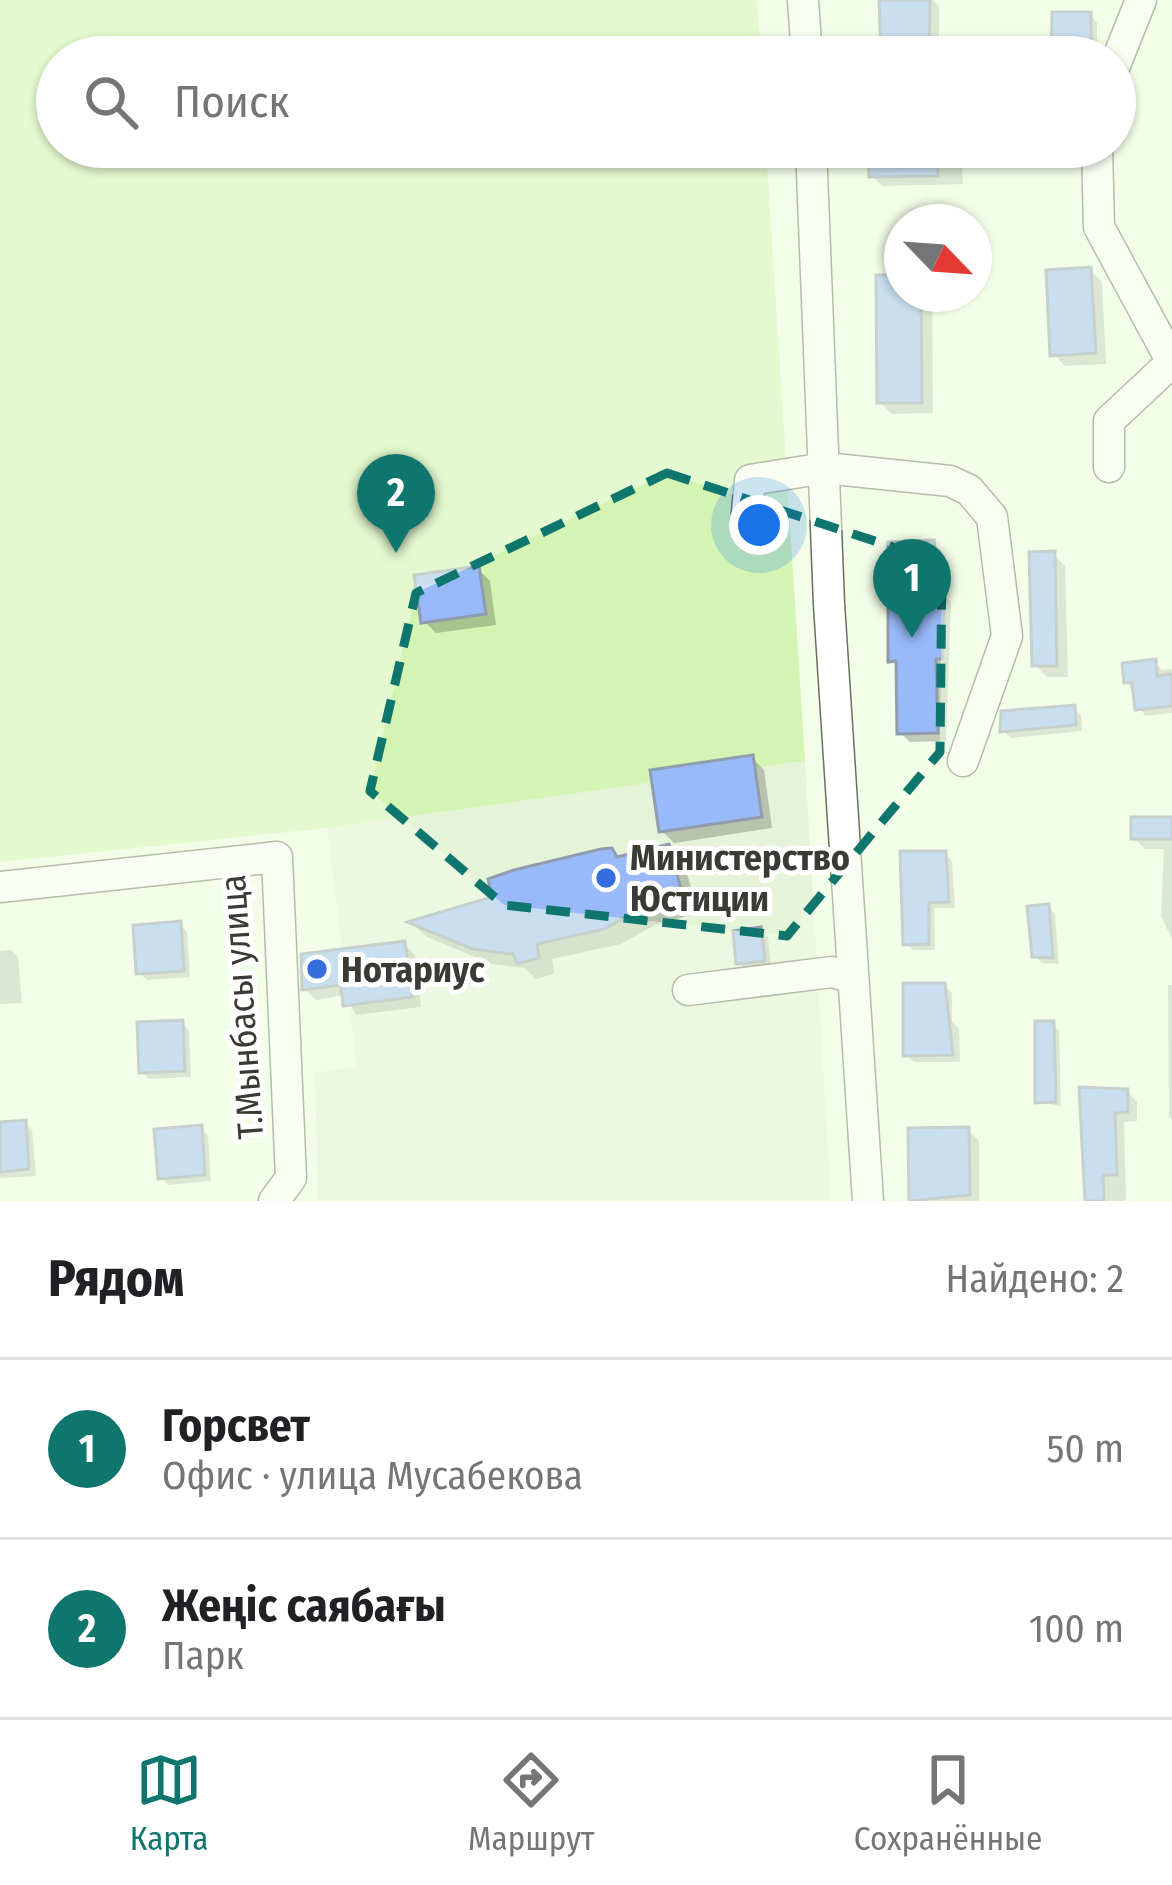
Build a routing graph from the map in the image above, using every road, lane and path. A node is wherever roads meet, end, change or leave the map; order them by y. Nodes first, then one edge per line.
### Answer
1 (803, 0) edge
2 (1141, 0) edge
3 (806, 36) edge
4 (1127, 36) edge
5 (812, 168) edge
6 (1098, 168) edge
7 (1172, 362) edge
8 (1109, 467) dead end
9 (825, 468) junction
10 (746, 522) dead end
11 (963, 761) dead end
12 (0, 887) edge
13 (852, 978) junction
14 (688, 990) dead end
15 (274, 1201) edge
16 (868, 1201) edge

1 - 3 street
2 - 4 street
5 - 9 street
6 - 7 street
7 - 8 street
9 - 10 street
9 - 11 street
9 - 13 street
12 - 15 street, Т.Мынбасы улица
13 - 14 street
13 - 16 street

